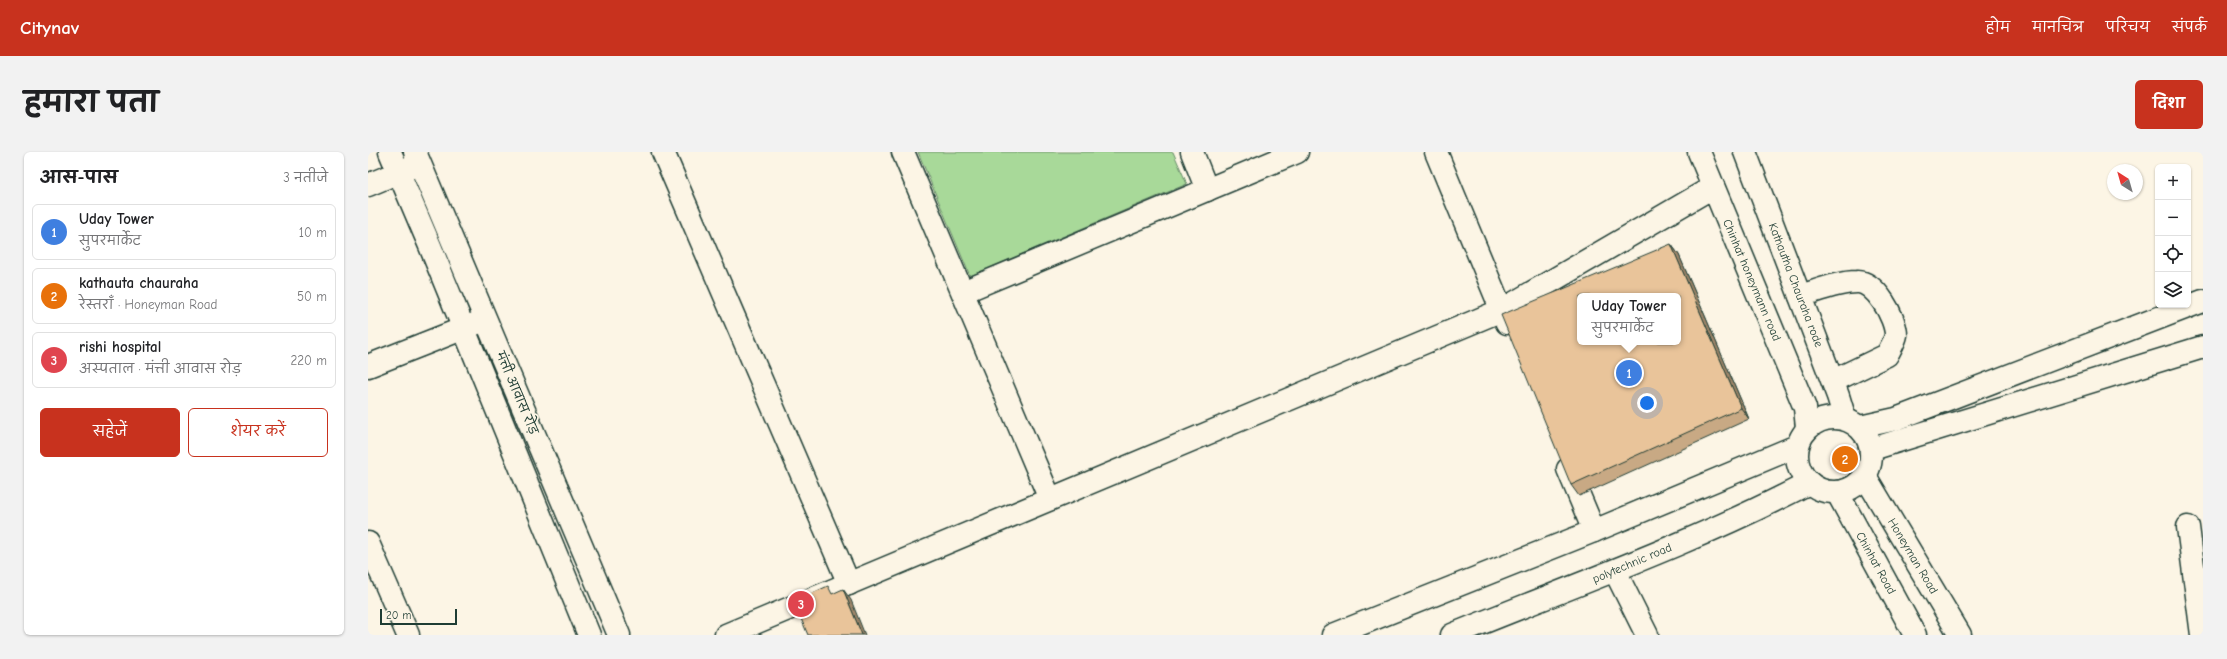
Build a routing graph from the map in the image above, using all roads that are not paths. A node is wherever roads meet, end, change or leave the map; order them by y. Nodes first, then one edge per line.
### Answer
1 (390, 152) edge
2 (663, 152) edge
3 (903, 152) edge
4 (1192, 152) edge
5 (1298, 152) edge
6 (1436, 152) edge
7 (1699, 152) edge
8 (1745, 152) edge
9 (417, 158) edge
10 (399, 172) junction
11 (368, 185) edge
12 (1713, 187) junction
13 (1207, 190) junction
14 (963, 292) junction
15 (1800, 296) junction
16 (2203, 301) edge
17 (1502, 310) junction
18 (486, 319) junction
19 (464, 328) junction
20 (1514, 340) edge
21 (2203, 347) edge
22 (368, 366) edge
23 (1832, 381) junction
24 (1852, 423) junction
25 (1803, 427) junction
26 (1872, 449) junction
27 (1562, 454) edge
28 (1865, 476) junction
29 (1809, 483) junction
30 (1837, 492) junction
31 (1050, 499) junction
32 (2188, 527) dead end
33 (1594, 531) junction
34 (368, 543) edge
35 (1615, 571) junction
36 (849, 584) junction
37 (2199, 587) edge
38 (408, 635) edge
39 (588, 635) edge
40 (619, 635) edge
41 (726, 635) edge
42 (1333, 635) edge
43 (1452, 635) edge
44 (1647, 635) edge
45 (1915, 635) edge
46 (1960, 635) edge
47 (2202, 635) edge

1 - 10 street
2 - 36 street
3 - 14 street
4 - 13 street
5 - 13 street
6 - 17 street
7 - 12 street, Chinhat honeymann road
8 - 15 street, Kathautha Chauraha rode
9 - 10 street
9 - 18 street, मंत्ती आवास रोड़
10 - 11 street
10 - 19 street
12 - 17 street
12 - 25 street, Chinhat honeymann road
13 - 14 street
14 - 31 street
15 - 23 street, Kathautha Chauraha rode
15 - 23 street
16 - 24 street
17 - 20 street
17 - 31 street
18 - 19 street
18 - 40 street, मंत्ती आवास रोड़
19 - 22 street
19 - 39 street
21 - 26 street
23 - 24 street, Kathautha Chauraha rode
24 - 25 street
24 - 26 street
25 - 29 street
25 - 33 street
26 - 28 street
27 - 33 street
28 - 30 street
28 - 46 street, Honeyman Road
29 - 30 street
29 - 35 street, polytechnic road
30 - 45 street, Chinhat Road
31 - 36 street
32 - 37 street
33 - 42 street
34 - 38 street
35 - 43 street, polytechnic road
35 - 44 street
36 - 41 street
37 - 47 street

